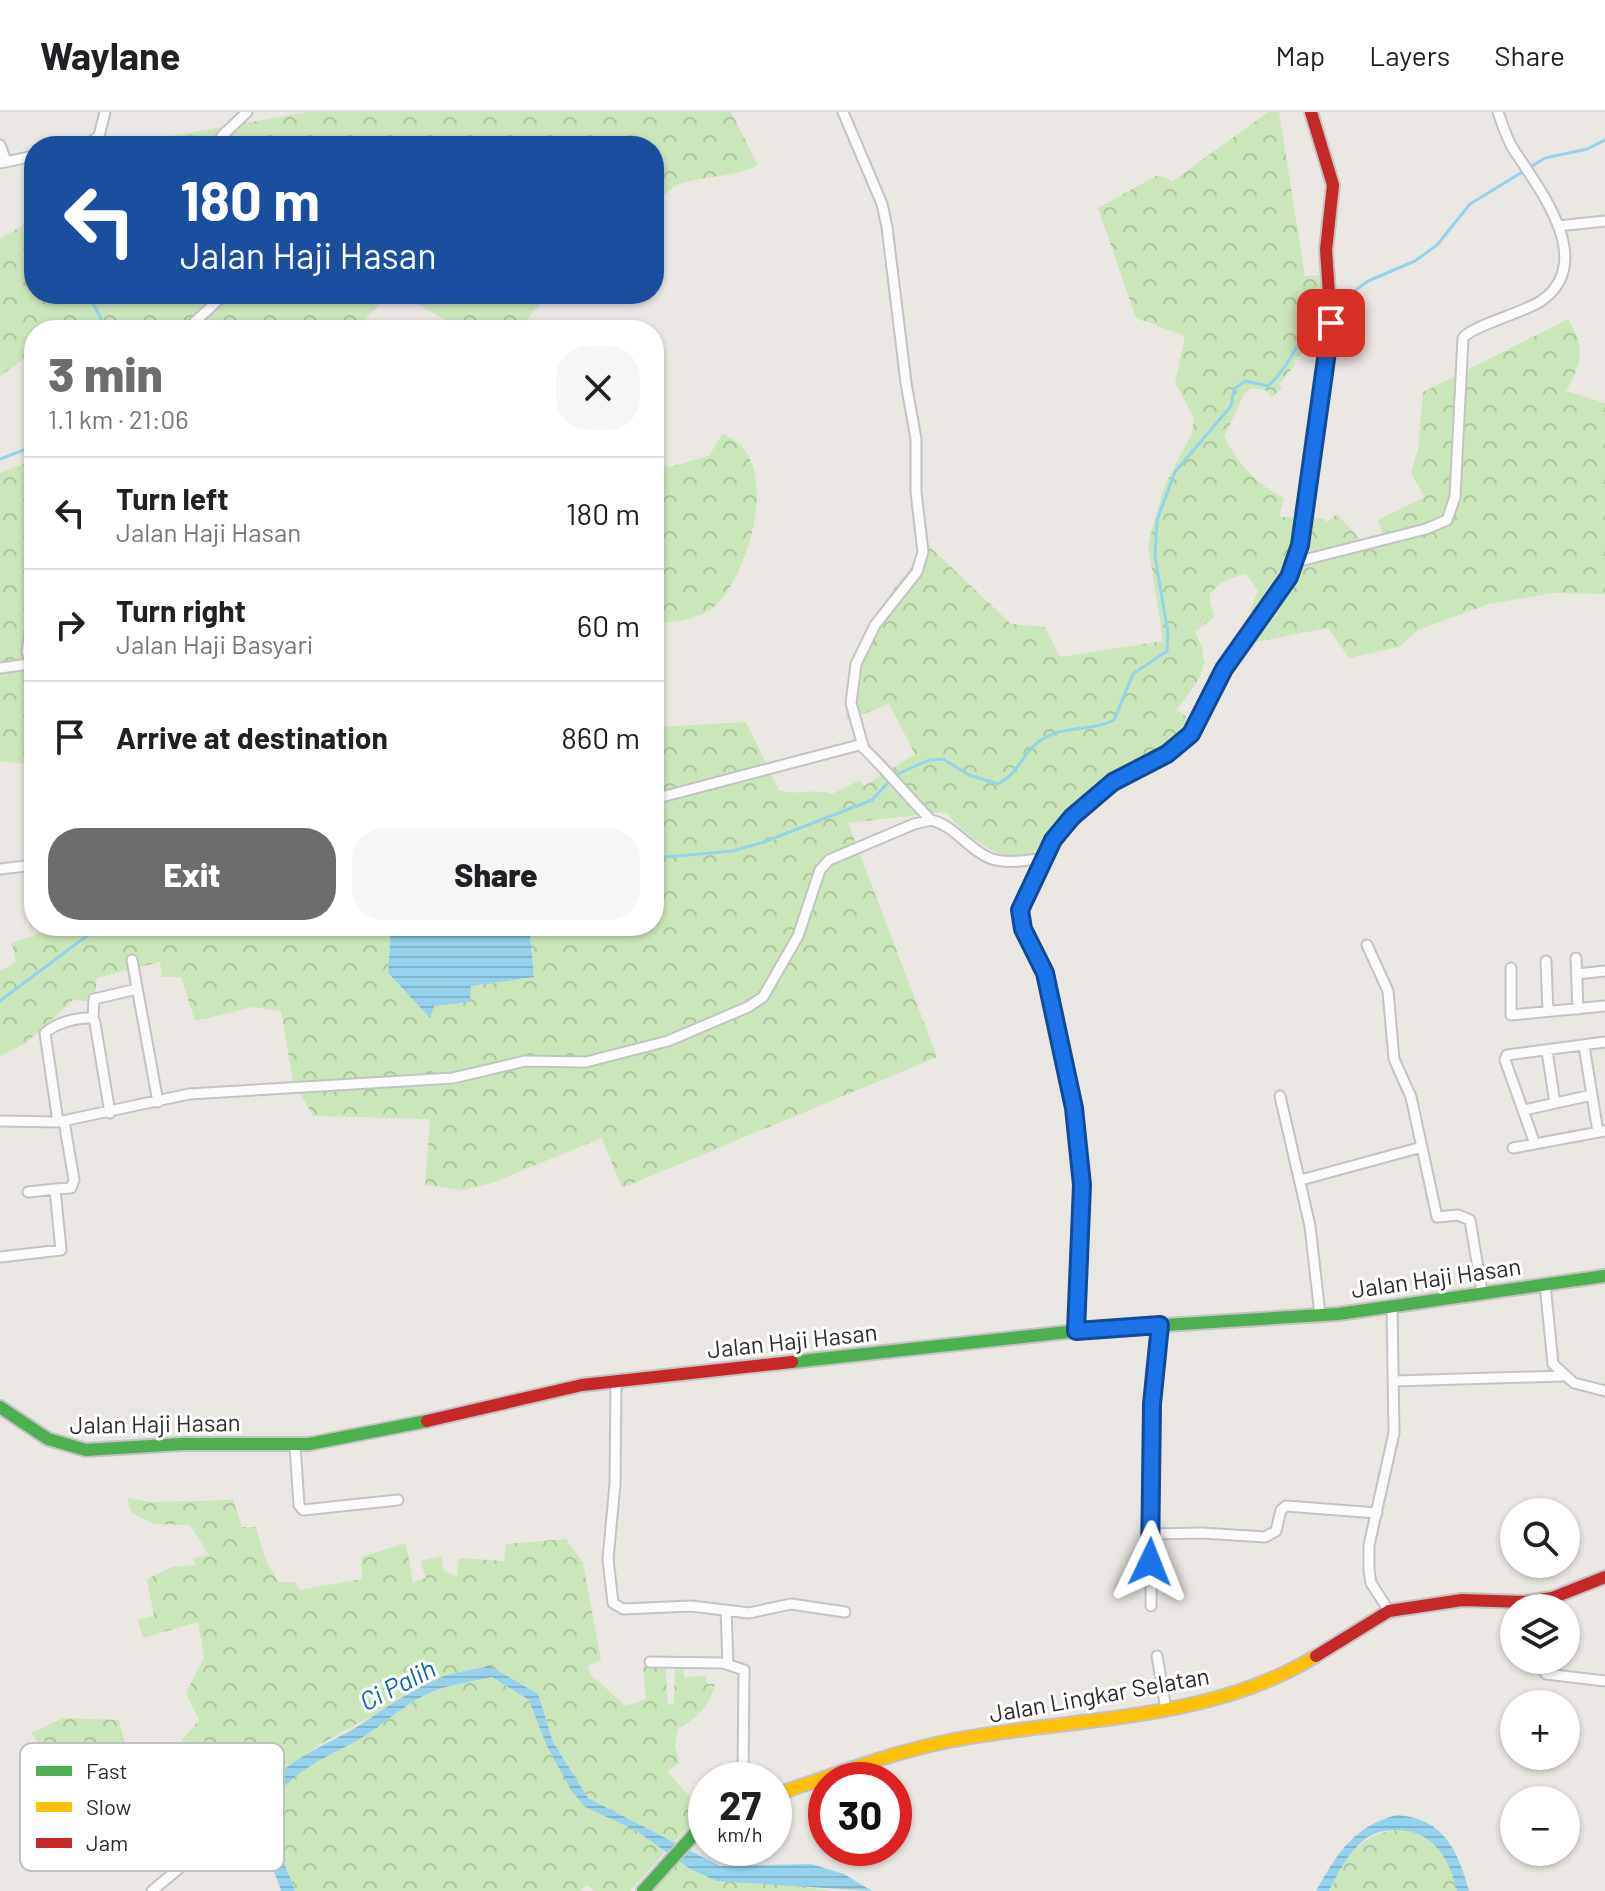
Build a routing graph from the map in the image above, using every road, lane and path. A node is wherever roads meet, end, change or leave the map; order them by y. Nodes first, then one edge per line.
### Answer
1 (105, 112) edge
2 (247, 112) edge
3 (843, 112) edge
4 (1311, 112) edge
5 (1498, 112) edge
6 (99, 136) edge
7 (222, 136) edge
8 (0, 145) edge
9 (24, 158) edge
10 (3, 162) edge
11 (1605, 221) edge
12 (1558, 226) junction
13 (214, 304) edge
14 (197, 320) edge
15 (1296, 562) junction
16 (24, 665) edge
17 (0, 668) edge
18 (863, 746) junction
19 (664, 796) edge
20 (931, 820) junction
21 (1045, 858) junction
22 (24, 866) edge
23 (0, 869) edge
24 (1367, 945) dead end
25 (1576, 958) dead end
26 (132, 960) dead end
27 (1546, 961) dead end
28 (1511, 968) dead end
29 (1605, 971) edge
30 (1577, 974) junction
31 (137, 989) junction
32 (1605, 1006) edge
33 (1578, 1009) junction
34 (1548, 1011) junction
35 (93, 1018) junction
36 (1605, 1042) edge
37 (1584, 1046) junction
38 (1547, 1051) junction
39 (1592, 1095) junction
40 (1280, 1096) dead end
41 (158, 1102) junction
42 (1555, 1103) junction
43 (1524, 1110) junction
44 (110, 1113) junction
45 (0, 1121) edge
46 (61, 1121) junction
47 (1602, 1132) edge
48 (1535, 1144) junction
49 (1422, 1147) junction
50 (1513, 1148) dead end
51 (1301, 1180) junction
52 (55, 1189) junction
53 (28, 1192) dead end
54 (0, 1257) edge
55 (1605, 1276) edge
56 (1545, 1284) junction
57 (1482, 1292) junction
58 (1392, 1306) junction
59 (1320, 1315) junction
60 (1160, 1325) junction
61 (1076, 1331) junction
62 (1562, 1376) junction
63 (1395, 1381) junction
64 (616, 1383) junction
65 (1605, 1391) edge
66 (0, 1407) edge
67 (295, 1445) junction
68 (398, 1500) dead end
69 (1377, 1513) junction
70 (1151, 1534) junction
71 (1605, 1577) edge
72 (1562, 1594) edge
73 (1500, 1604) edge
74 (1151, 1606) dead end
75 (726, 1610) junction
76 (1389, 1611) junction
77 (845, 1612) dead end
78 (1157, 1656) dead end
79 (650, 1662) dead end
80 (728, 1664) junction
81 (1546, 1674) edge
82 (1605, 1681) edge
83 (1166, 1709) junction
84 (744, 1762) edge
85 (792, 1789) edge
86 (688, 1840) edge
87 (176, 1871) edge
88 (152, 1891) edge
89 (643, 1891) edge

1 - 6 street
2 - 7 street
3 - 18 street
4 - 15 street
5 - 12 street
8 - 10 street
9 - 10 street
11 - 12 street
12 - 15 street
13 - 14 street
15 - 21 street
16 - 17 street
18 - 19 street
18 - 20 street
20 - 21 street
20 - 41 street
21 - 61 street
22 - 23 street
24 - 49 street
25 - 30 street
26 - 31 street
27 - 34 street
28 - 34 street
29 - 30 street
30 - 33 street
31 - 35 street
31 - 41 street
32 - 33 street
33 - 34 street
35 - 44 street
35 - 46 street
36 - 37 street
37 - 38 street
37 - 39 street
38 - 42 street
38 - 43 street
39 - 42 street
39 - 47 street
40 - 51 street
41 - 44 street
42 - 43 street
43 - 48 street
44 - 46 street
45 - 46 street
46 - 52 street
47 - 48 street
48 - 50 street
49 - 51 street
49 - 57 street
51 - 59 street
52 - 53 street
52 - 54 street
55 - 56 street, Jalan Haji Hasan
56 - 57 street, Jalan Haji Hasan
56 - 62 street
57 - 58 street, Jalan Haji Hasan
58 - 59 street, Jalan Haji Hasan
58 - 63 street
59 - 60 street, Jalan Haji Hasan
60 - 61 street, Jalan Haji Hasan
60 - 70 street
61 - 64 street, Jalan Haji Hasan
62 - 63 street
62 - 65 street
63 - 69 street
64 - 67 street, Jalan Haji Hasan
64 - 75 street
66 - 67 street, Jalan Haji Hasan
67 - 68 street
69 - 70 street
69 - 76 street
70 - 74 street
71 - 72 street, Jalan Lingkar Selatan
73 - 76 street, Jalan Lingkar Selatan
75 - 77 street
75 - 80 street
76 - 83 street, Jalan Lingkar Selatan
78 - 83 street
79 - 80 street
80 - 84 street
81 - 82 street
83 - 85 street, Jalan Lingkar Selatan
86 - 89 street
87 - 88 street

